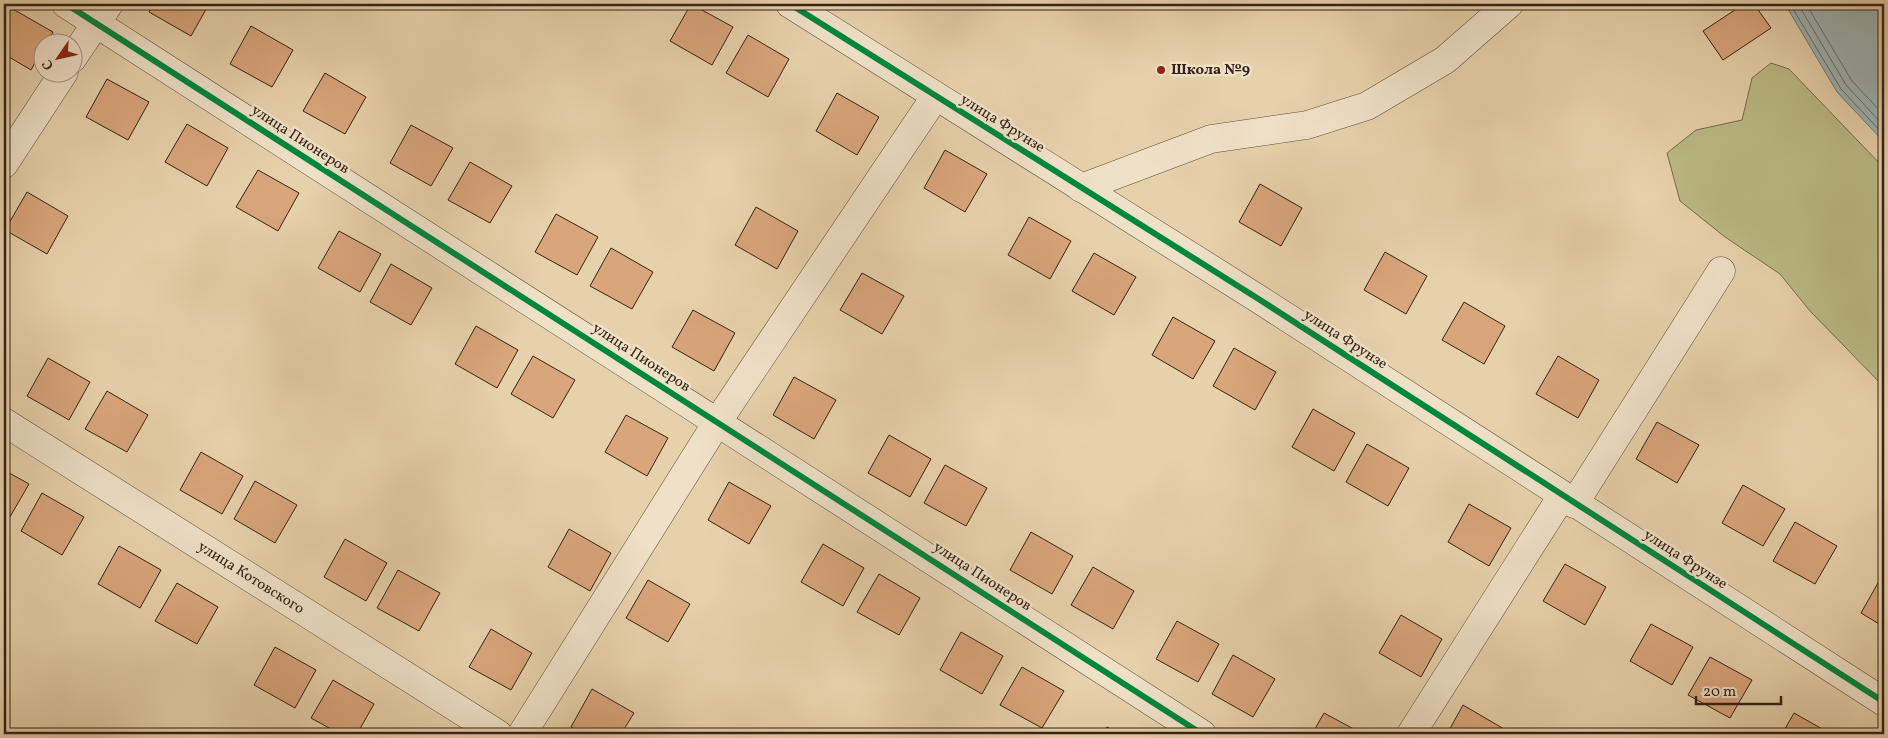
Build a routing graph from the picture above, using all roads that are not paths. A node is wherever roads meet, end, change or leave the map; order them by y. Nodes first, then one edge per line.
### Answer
1 (66, 4) edge
2 (790, 4) edge
3 (1509, 4) edge
4 (102, 14) edge
5 (82, 44) edge
6 (57, 82) edge
7 (935, 97) junction
8 (4, 164) edge
9 (1080, 188) junction
10 (1721, 271) dead end
11 (4, 422) edge
12 (718, 422) junction
13 (1568, 500) junction
14 (1884, 702) edge
15 (498, 734) edge
16 (522, 734) edge
17 (1202, 734) edge
18 (1411, 734) edge

1 - 4 street, улица Пионеров
2 - 7 street, улица Фрунзе
3 - 9 street
4 - 5 street
4 - 12 street, улица Пионеров
6 - 8 street
7 - 9 street, улица Фрунзе
7 - 12 street
9 - 13 street, улица Фрунзе
10 - 13 street
11 - 15 street, улица Котовского
12 - 16 street
12 - 17 street, улица Пионеров
13 - 14 street, улица Фрунзе
13 - 18 street

